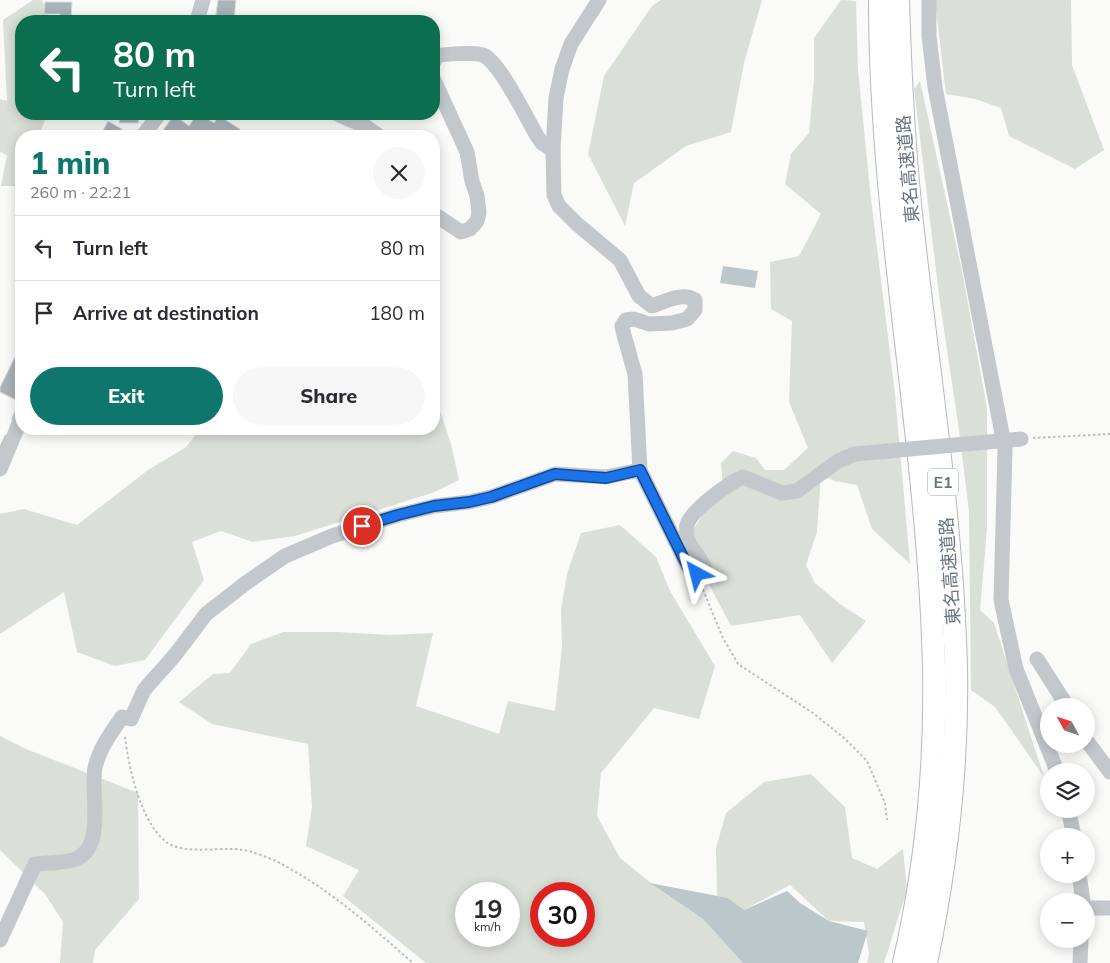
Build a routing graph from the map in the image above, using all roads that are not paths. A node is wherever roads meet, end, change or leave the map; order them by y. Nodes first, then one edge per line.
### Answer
1 (203, 0) edge
2 (599, 0) edge
3 (880, 0) edge
4 (898, 0) edge
5 (929, 0) edge
6 (199, 15) edge
7 (440, 55) edge
8 (440, 93) edge
9 (351, 120) edge
10 (371, 130) edge
11 (553, 150) junction
12 (440, 218) edge
13 (15, 433) edge
14 (1021, 439) road end
15 (0, 469) edge
16 (640, 470) junction
17 (1037, 659) dead end
18 (1062, 698) edge
19 (1095, 752) edge
20 (1055, 763) edge
21 (1110, 772) edge
22 (1095, 908) edge
23 (1110, 908) edge
24 (0, 940) edge
25 (1081, 948) edge
26 (904, 963) edge
27 (926, 963) edge
28 (1080, 963) edge

1 - 6 street
2 - 11 street
3 - 26 highway, 東名高速道路 / E1
4 - 27 highway, 東名高速道路 / E1
5 - 20 street
7 - 11 street
8 - 12 street
9 - 10 street
11 - 16 street
13 - 15 street
14 - 16 street, bridge
16 - 24 street
17 - 18 street
19 - 21 street
22 - 23 street
25 - 28 street

